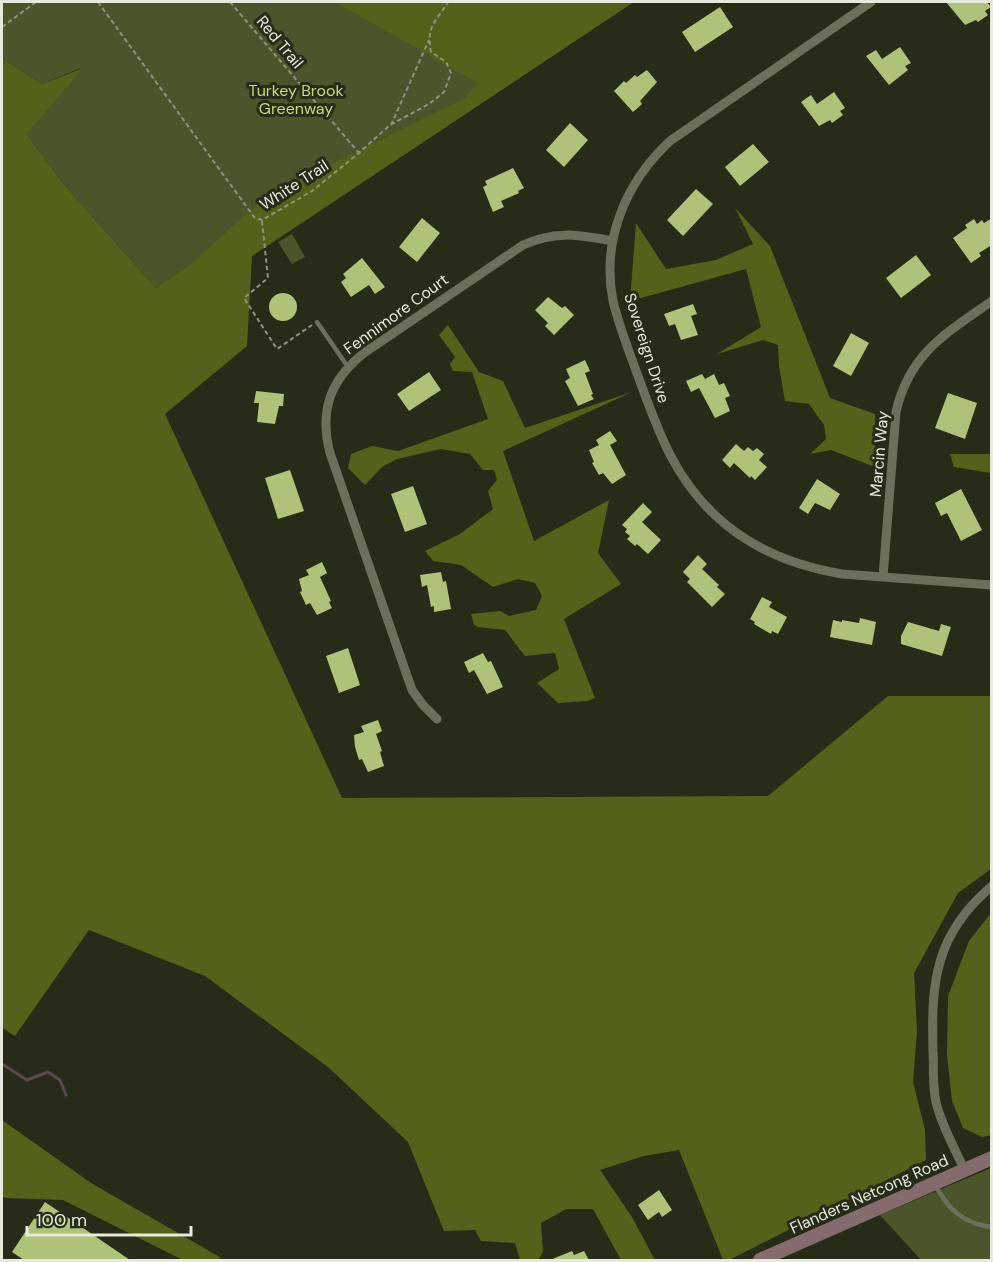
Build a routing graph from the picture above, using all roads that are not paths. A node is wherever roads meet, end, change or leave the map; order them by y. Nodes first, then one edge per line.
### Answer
1 (871, 2) edge
2 (613, 241) junction
3 (992, 301) edge
4 (317, 322) road end
5 (348, 367) junction
6 (883, 577) junction
7 (992, 585) edge
8 (437, 719) dead end
9 (992, 886) edge
10 (992, 1158) edge
11 (964, 1169) junction
12 (934, 1182) junction
13 (992, 1227) edge
14 (760, 1260) edge

1 - 2 street, Sovereign Drive
2 - 5 street, Fennimore Court
2 - 6 street, Sovereign Drive
3 - 6 street, Marcin Way
4 - 5 lane
5 - 8 street, Fennimore Court
6 - 7 street, Sovereign Drive
9 - 11 street
10 - 11 street, Flanders Netcong Road
11 - 12 street, Flanders Netcong Road
12 - 13 lane
12 - 14 street, Flanders Netcong Road

